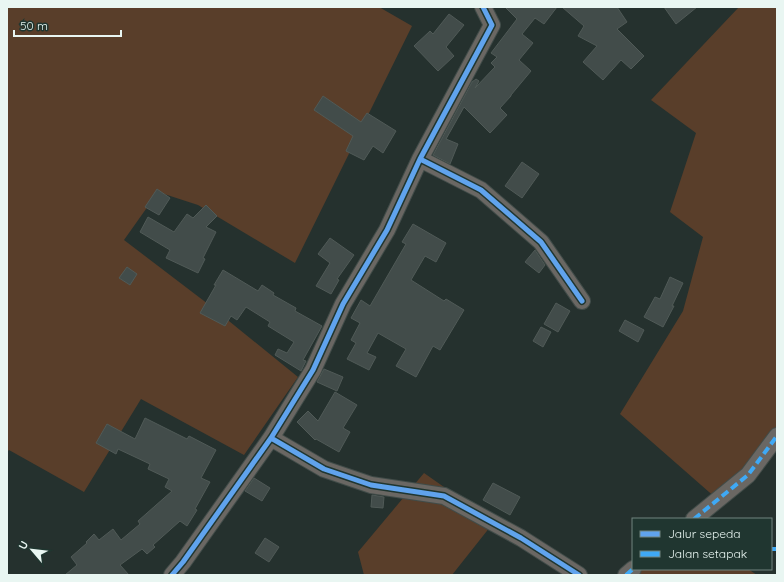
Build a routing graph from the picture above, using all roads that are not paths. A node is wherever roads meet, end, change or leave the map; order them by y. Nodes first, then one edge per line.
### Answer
1 (484, 7) edge
2 (420, 159) junction
3 (582, 301) dead end
4 (777, 436) edge
5 (271, 438) junction
6 (695, 518) edge
7 (172, 575) edge
8 (579, 575) edge

1 - 2 street
2 - 3 street
2 - 5 street
4 - 6 street
5 - 7 street
5 - 8 street

